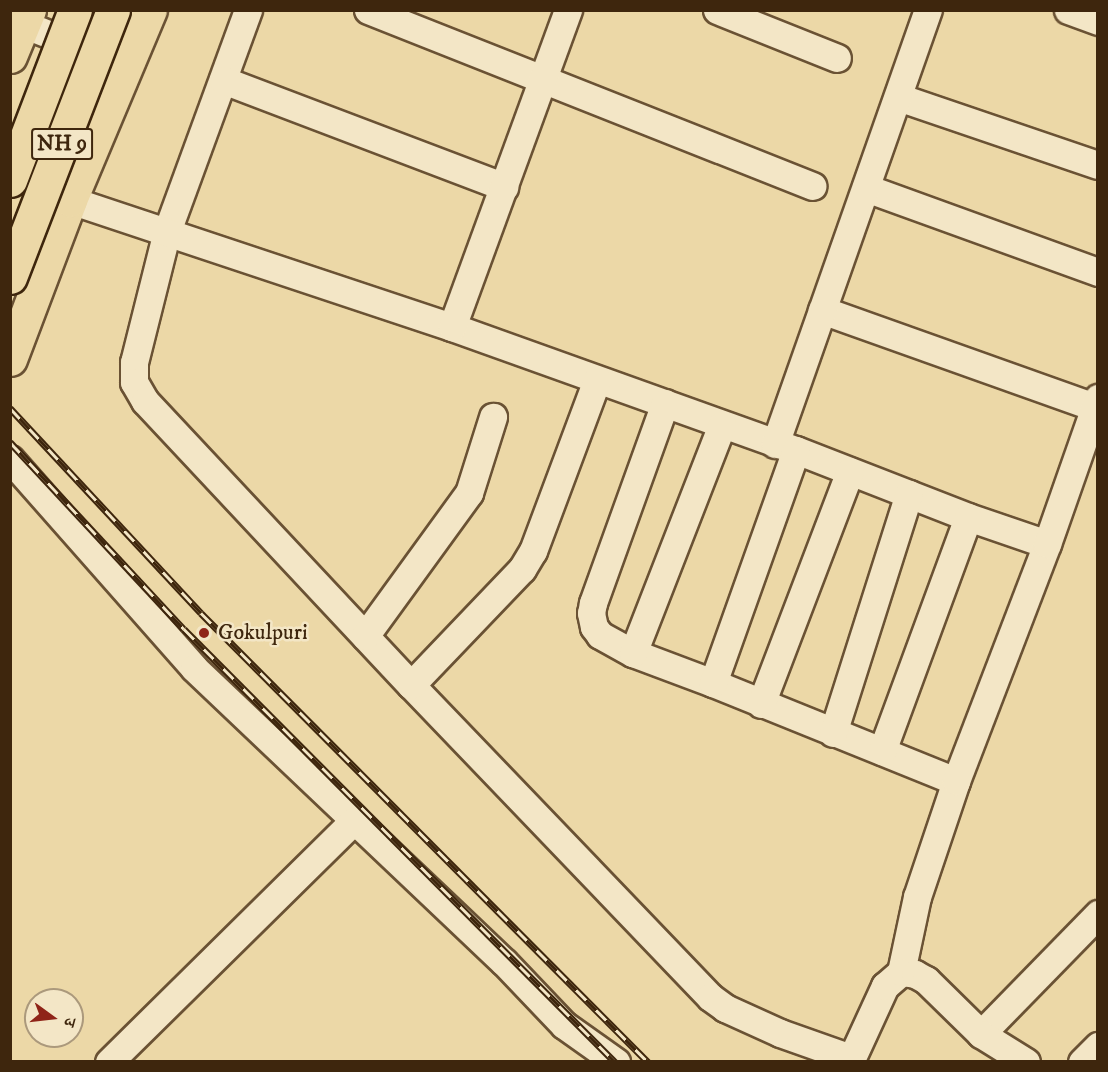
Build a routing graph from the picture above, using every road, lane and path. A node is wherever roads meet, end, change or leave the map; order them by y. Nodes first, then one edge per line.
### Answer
1 (75, 10) edge
2 (113, 10) edge
3 (150, 10) edge
4 (248, 10) edge
5 (368, 10) edge
6 (568, 10) edge
7 (717, 10) edge
8 (928, 10) edge
9 (1068, 10) edge
10 (26, 17) edge
11 (1098, 21) edge
12 (10, 56) edge
13 (837, 58) dead end
14 (127, 66) junction
15 (543, 79) junction
16 (223, 80) junction
17 (898, 97) junction
18 (1098, 165) edge
19 (10, 180) edge
20 (812, 186) dead end
21 (504, 187) junction
22 (866, 188) junction
23 (70, 200) junction
24 (167, 231) junction
25 (1098, 272) edge
26 (10, 277) edge
27 (822, 310) junction
28 (452, 327) junction
29 (10, 359) edge
30 (597, 380) junction
31 (665, 403) junction
32 (1096, 403) edge
33 (493, 417) dead end
34 (722, 425) junction
35 (786, 447) junction
36 (10, 459) edge
37 (850, 471) junction
38 (909, 494) junction
39 (968, 517) junction
40 (1047, 544) junction
41 (364, 636) junction
42 (633, 653) junction
43 (713, 682) junction
44 (411, 685) junction
45 (761, 704) junction
46 (833, 733) junction
47 (882, 751) junction
48 (956, 781) junction
49 (354, 820) junction
50 (1098, 914) edge
51 (901, 972) junction
52 (981, 1034) junction
53 (1098, 1046) edge
54 (851, 1060) edge
55 (109, 1062) edge
56 (616, 1062) edge
57 (1026, 1062) edge
58 (1082, 1062) edge

1 - 19 main road, NH 9, bridge
2 - 26 main road, NH 9, bridge
3 - 14 main road
4 - 16 street
5 - 15 street
6 - 15 street
7 - 13 street
8 - 17 street
9 - 11 street
10 - 12 main road
10 - 14 street
14 - 23 main road
15 - 20 street
15 - 21 street
16 - 21 street
16 - 24 street
17 - 18 street
17 - 22 street
21 - 28 street
22 - 25 street
22 - 27 street
23 - 24 street
23 - 29 main road
24 - 28 street
24 - 41 street
27 - 32 street
27 - 35 street
28 - 30 street
30 - 31 street
30 - 44 street
31 - 34 street
31 - 42 street
32 - 40 street
33 - 41 street
34 - 35 street
34 - 42 street
35 - 37 street
35 - 43 street
36 - 49 street
37 - 38 street
37 - 45 street
38 - 39 street
38 - 46 street
39 - 40 street
39 - 47 street
40 - 48 street
41 - 44 street
42 - 43 street
43 - 45 street
44 - 54 street
45 - 46 street
46 - 47 street
47 - 48 street
48 - 51 street
49 - 55 street
49 - 56 street
50 - 52 street
51 - 52 street
51 - 54 street
52 - 57 street
53 - 58 street

